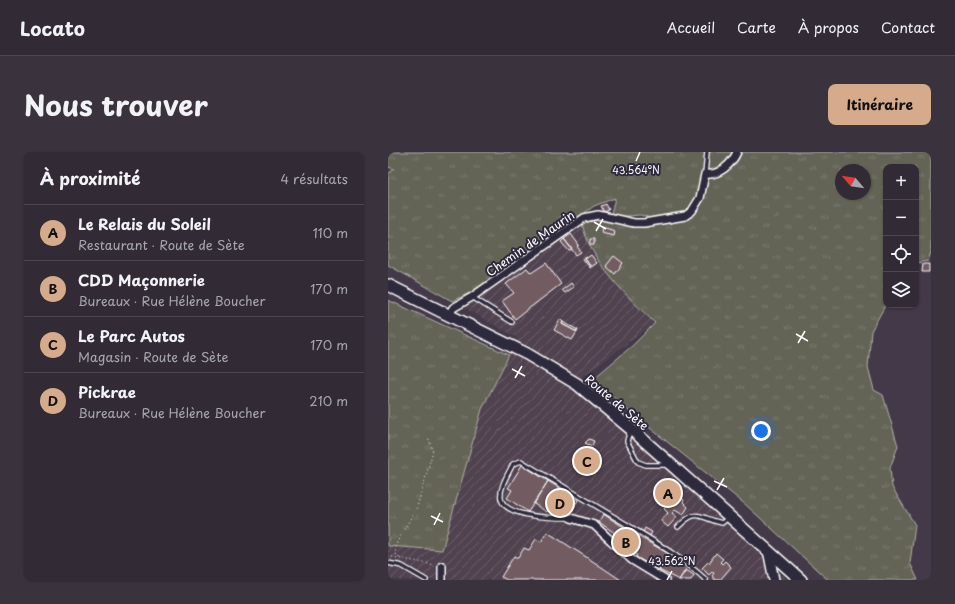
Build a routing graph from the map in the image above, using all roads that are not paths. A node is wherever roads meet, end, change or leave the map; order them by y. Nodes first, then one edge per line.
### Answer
1 (707, 152) edge
2 (737, 152) edge
3 (705, 174) junction
4 (388, 285) edge
5 (472, 297) junction
6 (449, 315) junction
7 (512, 322) dead end
8 (631, 429) junction
9 (672, 465) junction
10 (730, 517) junction
11 (571, 518) joint
12 (678, 527) dead end
13 (768, 550) junction
14 (388, 563) edge
15 (442, 566) road end
16 (426, 580) edge
17 (442, 580) edge
18 (666, 580) edge
19 (706, 580) edge
20 (774, 580) edge
21 (801, 580) edge

1 - 3 lane
2 - 3 street
3 - 5 street, Chemin de Maurin
4 - 6 main road, Route de Sète
5 - 6 street, Chemin de Maurin
5 - 7 lane
6 - 8 main road, Route de Sète
8 - 9 main road, Route de Sète
8 - 9 lane
9 - 10 main road, Route de Sète
10 - 12 lane
10 - 13 main road, Route de Sète
11 - 18 street
11 - 19 lane
13 - 20 street
13 - 21 main road, Route de Sète
14 - 16 lane
15 - 17 street

